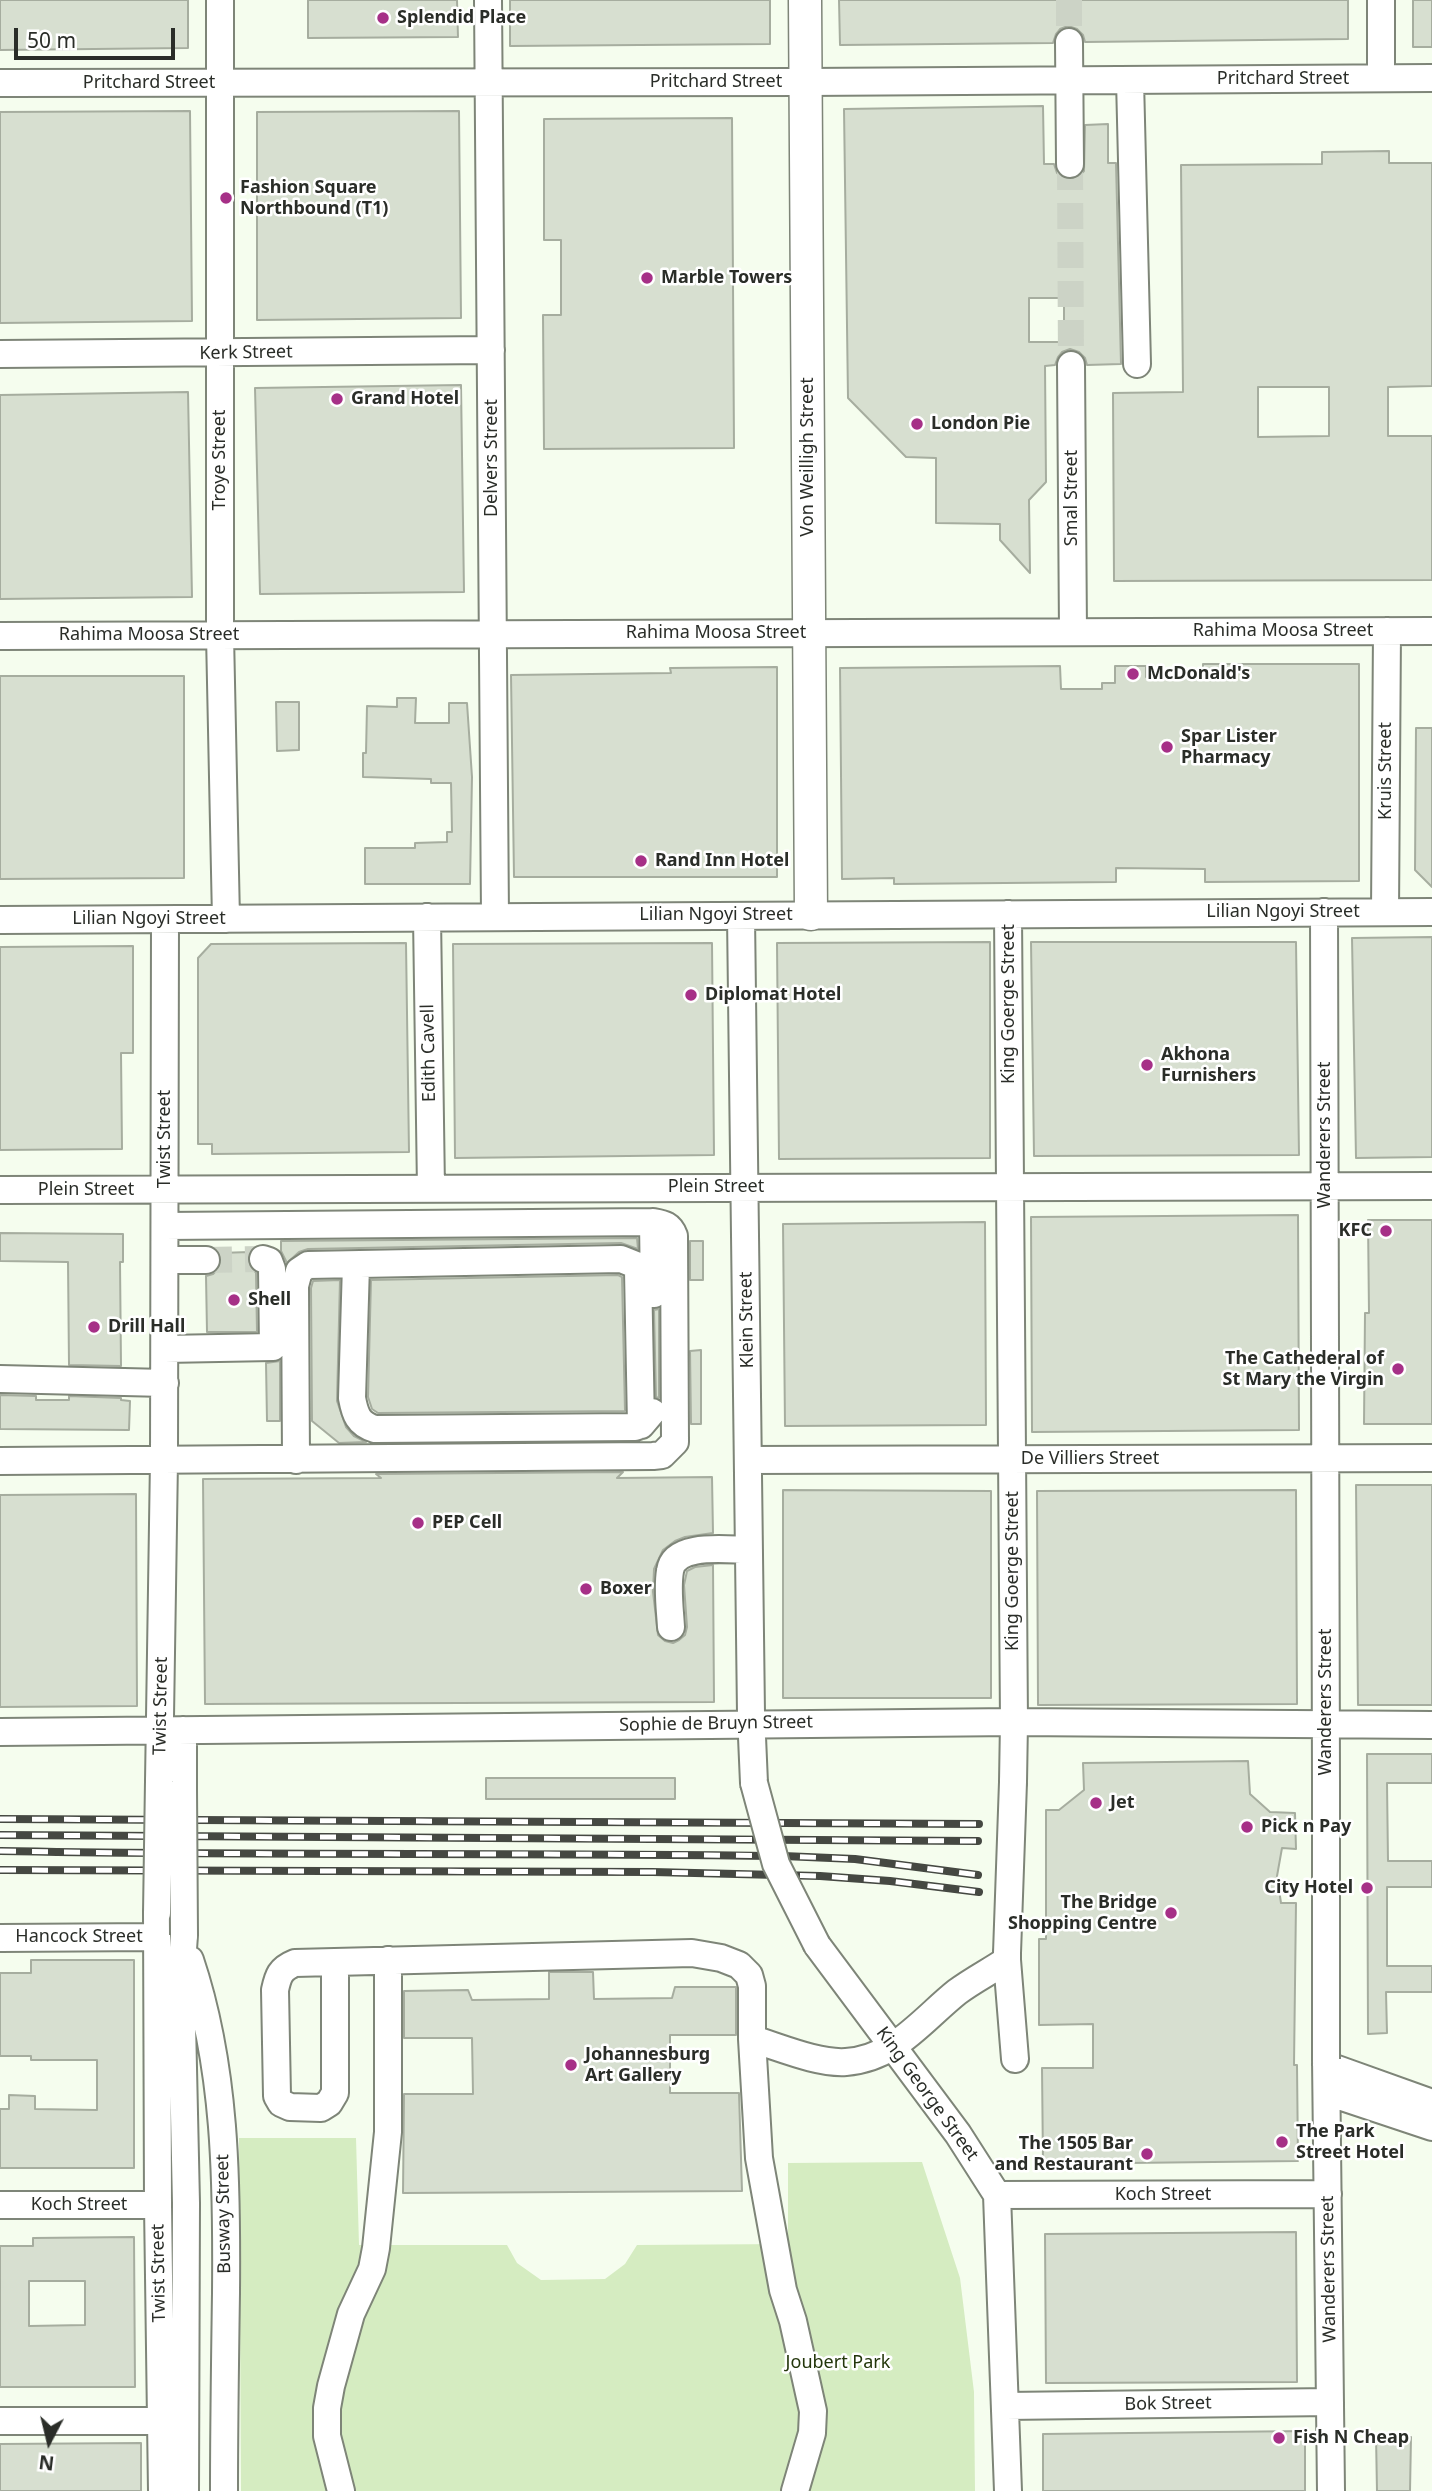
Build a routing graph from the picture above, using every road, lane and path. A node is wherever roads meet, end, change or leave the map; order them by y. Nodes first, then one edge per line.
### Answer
1 (220, 0) edge
2 (488, 0) edge
3 (805, 0) edge
4 (1381, 0) edge
5 (1069, 42) tunnel mouth
6 (1381, 78) junction
7 (1432, 78) edge
8 (1130, 80) junction
9 (488, 81) junction
10 (1069, 81) junction
11 (806, 82) junction
12 (0, 83) edge
13 (220, 83) junction
14 (1070, 164) tunnel mouth
15 (491, 350) junction
16 (220, 353) junction
17 (0, 354) edge
18 (1071, 365) tunnel mouth
19 (1137, 365) dead end
20 (1387, 631) junction
21 (1432, 631) edge
22 (1073, 632) junction
23 (809, 633) junction
24 (493, 634) junction
25 (220, 635) junction
26 (0, 636) edge
27 (1324, 912) junction
28 (1385, 912) junction
29 (1432, 912) edge
30 (811, 914) junction
31 (1008, 914) junction
32 (495, 916) junction
33 (741, 916) junction
34 (427, 917) junction
35 (226, 919) junction
36 (0, 920) edge
37 (165, 920) junction
38 (1432, 1186) edge
39 (746, 1187) junction
40 (1010, 1187) junction
41 (1325, 1187) junction
42 (431, 1189) junction
43 (0, 1190) edge
44 (164, 1190) junction
45 (653, 1222) junction
46 (165, 1226) junction
47 (263, 1259) dead end
48 (206, 1260) tunnel mouth
49 (165, 1261) junction
50 (356, 1265) junction
51 (165, 1349) junction
52 (0, 1379) edge
53 (164, 1383) junction
54 (641, 1425) junction
55 (1324, 1458) junction
56 (1432, 1458) edge
57 (1012, 1459) junction
58 (164, 1460) junction
59 (296, 1460) junction
60 (748, 1460) junction
61 (0, 1461) edge
62 (749, 1549) junction
63 (671, 1627) dead end
64 (1014, 1722) junction
65 (752, 1724) junction
66 (1327, 1724) junction
67 (1432, 1725) edge
68 (172, 1730) junction
69 (0, 1732) edge
70 (171, 1785) junction
71 (157, 1925) junction
72 (0, 1938) edge
73 (184, 1938) junction
74 (1007, 1957) junction
75 (388, 1960) junction
76 (335, 1962) junction
77 (752, 2039) junction
78 (894, 2047) junction
79 (1015, 2059) dead end
80 (1326, 2062) junction
81 (1327, 2092) junction
82 (1432, 2104) edge
83 (1432, 2127) edge
84 (1328, 2194) junction
85 (997, 2195) junction
86 (0, 2205) edge
87 (158, 2205) junction
88 (1330, 2402) junction
89 (1006, 2406) junction
90 (0, 2421) edge
91 (162, 2421) junction
92 (162, 2491) edge
93 (184, 2491) edge
94 (224, 2491) edge
95 (341, 2491) edge
96 (795, 2491) edge
97 (1008, 2491) edge
98 (1331, 2491) edge

1 - 13 street, Troye Street
2 - 9 street, Delvers Street
3 - 11 main road, Von Weilligh Street
4 - 6 street
5 - 10 street
6 - 7 street, Pritchard Street
6 - 8 street, Pritchard Street
8 - 10 street, Pritchard Street
8 - 19 street
9 - 11 street, Pritchard Street
9 - 13 street, Pritchard Street
9 - 15 street, Delvers Street
10 - 11 street, Pritchard Street
10 - 14 street
11 - 23 main road, Von Weilligh Street
12 - 13 street, Pritchard Street
13 - 16 street, Troye Street
15 - 16 street, Kerk Street
15 - 24 street, Delvers Street
16 - 17 street, Kerk Street
16 - 25 street, Troye Street
18 - 22 street, Smal Street
20 - 21 street, Rahima Moosa Street
20 - 22 street, Rahima Moosa Street
20 - 28 street, Kruis Street
22 - 23 street, Rahima Moosa Street
23 - 24 street, Rahima Moosa Street
23 - 30 main road, Von Weilligh Street
24 - 25 street, Rahima Moosa Street
24 - 32 street, Delvers Street
25 - 26 street, Rahima Moosa Street
25 - 35 street, Troye Street
27 - 28 street, Lilian Ngoyi Street
27 - 31 street, Lilian Ngoyi Street
27 - 41 street, Wanderers Street
28 - 29 street, Lilian Ngoyi Street
30 - 31 street, Lilian Ngoyi Street
30 - 33 street, Lilian Ngoyi Street
31 - 40 street, King Goerge Street
32 - 33 street, Lilian Ngoyi Street
32 - 34 street, Lilian Ngoyi Street
33 - 39 street, Klein Street
34 - 35 street, Lilian Ngoyi Street
34 - 42 street, Edith Cavell
35 - 37 street, Lilian Ngoyi Street
36 - 37 street, Lilian Ngoyi Street
37 - 44 street, Twist Street
38 - 41 street, Plein Street
39 - 40 street, Plein Street
39 - 42 street, Plein Street
39 - 60 street, Klein Street
40 - 41 street, Plein Street
40 - 57 street, King Goerge Street
41 - 55 street, Wanderers Street
42 - 44 street, Plein Street
43 - 44 street, Plein Street
44 - 46 street, Twist Street
45 - 46 street
45 - 54 street
45 - 59 street
46 - 49 street, Twist Street
47 - 51 street
48 - 49 street
49 - 51 street, Twist Street
50 - 54 street
50 - 54 street
50 - 59 street
51 - 53 street, Twist Street
52 - 53 street
53 - 58 street, Twist Street
55 - 56 street, De Villiers Street
55 - 57 street, De Villiers Street
55 - 66 street, Wanderers Street
57 - 60 street, De Villiers Street
57 - 64 street, King Goerge Street
58 - 59 street
58 - 61 street
58 - 68 street, Twist Street
60 - 62 street, Klein Street
62 - 63 street
62 - 65 street, Klein Street
64 - 65 street, Sophie de Bruyn Street
64 - 66 street, Sophie de Bruyn Street
64 - 74 street, King Goerge Street, bridge
65 - 68 street, Sophie de Bruyn Street
65 - 78 street, King George Street, bridge
66 - 67 street, Sophie de Bruyn Street
66 - 80 street, Wanderers Street, bridge
68 - 69 street, Sophie de Bruyn Street
68 - 70 street, Twist Street
70 - 71 street, Twist Street, bridge
70 - 73 street, Busway Street, bridge
71 - 72 street, Hancock Street
71 - 87 street, Twist Street
73 - 93 street, Busway Street
73 - 94 street, Busway Street
74 - 78 street
74 - 79 street, King Goerge Street
75 - 76 street
75 - 77 street
75 - 95 street
76 - 76 street
77 - 78 street
77 - 96 street
78 - 85 street, King George Street
80 - 81 street, Wanderers Street
80 - 82 street
81 - 83 street
81 - 84 street, Wanderers Street
84 - 85 street, Koch Street
84 - 88 street, Wanderers Street
85 - 89 street
86 - 87 street, Koch Street
87 - 91 street, Twist Street
88 - 89 street, Bok Street
88 - 98 street, Wanderers Street
89 - 97 street
90 - 91 street
91 - 92 street, Twist Street

